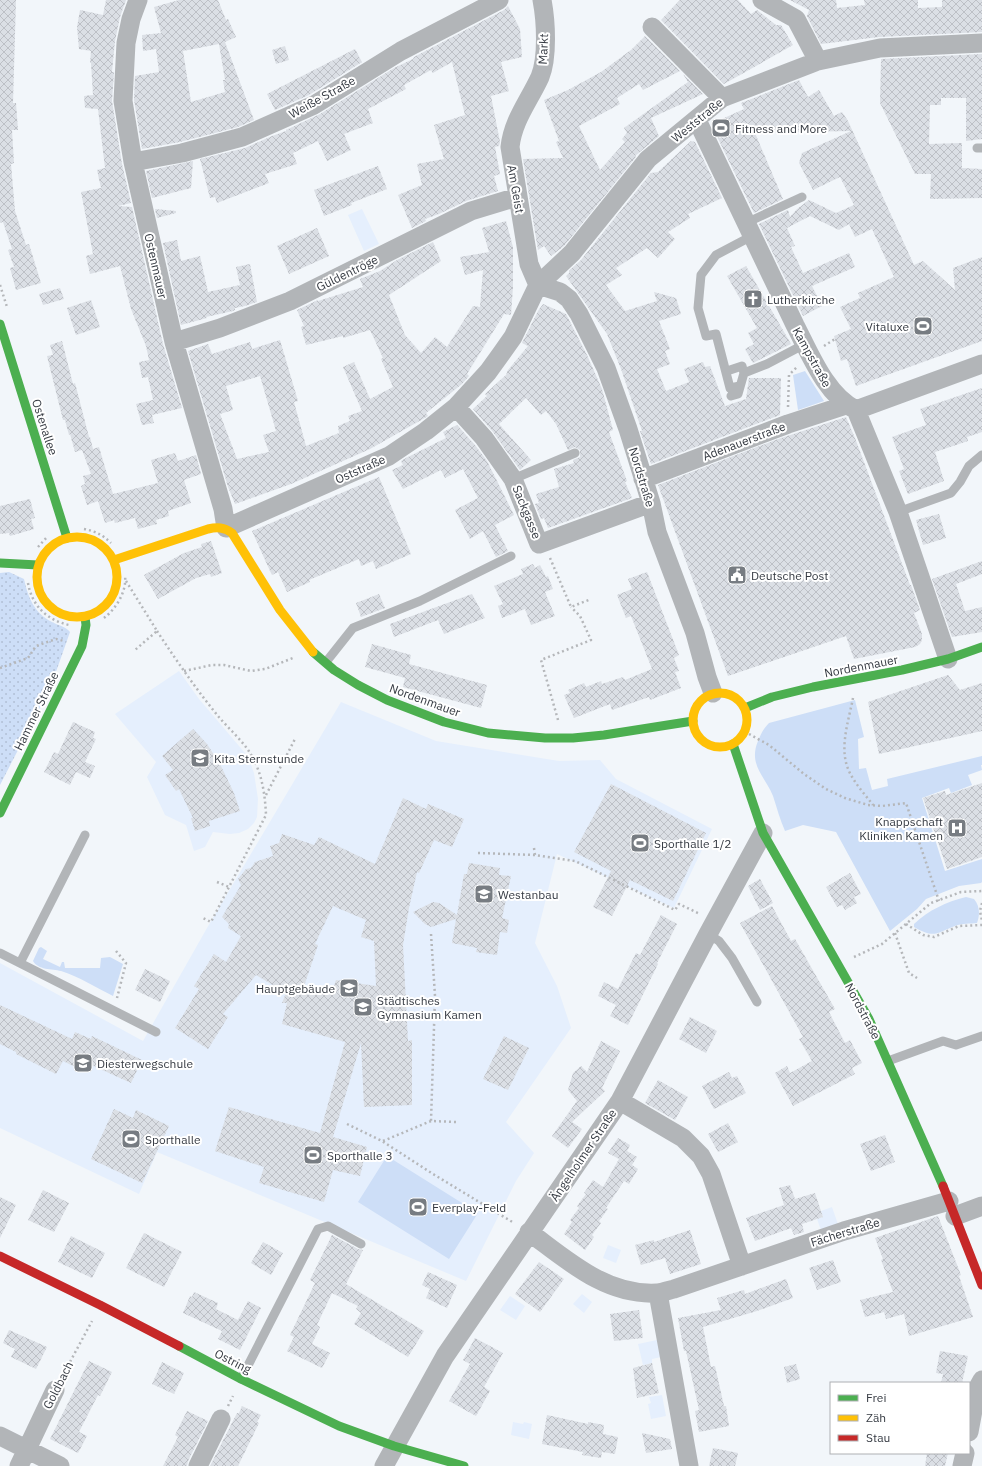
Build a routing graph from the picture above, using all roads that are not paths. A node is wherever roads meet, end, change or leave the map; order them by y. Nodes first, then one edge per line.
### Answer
1 (138, 0) edge
2 (499, 0) edge
3 (542, 0) edge
4 (762, 0) edge
5 (652, 27) dead end
6 (982, 43) edge
7 (818, 61) junction
8 (530, 95) joint
9 (722, 98) junction
10 (697, 120) junction
11 (133, 162) junction
12 (802, 196) dead end
13 (517, 197) junction
14 (749, 230) junction
15 (538, 285) junction
16 (0, 324) edge
17 (174, 342) junction
18 (807, 349) junction
19 (982, 364) edge
20 (727, 371) junction
21 (744, 373) junction
22 (740, 386) junction
23 (731, 396) dead end
24 (456, 406) junction
25 (851, 407) junction
26 (575, 453) dead end
27 (982, 455) edge
28 (513, 479) junction
29 (644, 479) junction
30 (651, 503) junction
31 (898, 512) junction
32 (226, 528) junction
33 (65, 534) junction
34 (512, 556) dead end
35 (118, 559) junction
36 (0, 563) edge
37 (34, 565) junction
38 (86, 621) junction
39 (982, 648) edge
40 (948, 659) junction
41 (325, 663) junction
42 (713, 693) junction
43 (745, 708) junction
44 (693, 721) junction
45 (733, 744) junction
46 (0, 813) edge
47 (763, 833) junction
48 (85, 835) dead end
49 (711, 928) junction
50 (0, 953) edge
51 (20, 963) junction
52 (757, 1002) dead end
53 (156, 1032) dead end
54 (982, 1036) edge
55 (888, 1061) junction
56 (620, 1101) junction
57 (982, 1206) edge
58 (952, 1209) junction
59 (529, 1232) junction
60 (361, 1244) dead end
61 (0, 1256) edge
62 (742, 1266) junction
63 (982, 1285) edge
64 (658, 1293) junction
65 (241, 1379) junction
66 (982, 1380) edge
67 (55, 1390) road end
68 (221, 1419) road end
69 (970, 1427) edge
70 (0, 1436) edge
71 (394, 1446) junction
72 (27, 1449) junction
73 (965, 1454) edge
74 (19, 1466) edge
75 (60, 1466) edge
76 (198, 1466) edge
77 (384, 1466) edge
78 (464, 1466) edge
79 (689, 1466) edge
80 (962, 1466) edge

1 - 11 street, Ostenmauer
2 - 11 street, Weiße Straße
3 - 8 street, Markt
4 - 7 street
5 - 9 street
6 - 7 street, Weststraße
7 - 9 street, Weststraße
8 - 13 street, Am Geist
9 - 10 street, Weststraße
10 - 14 street, Kampstraße
10 - 15 street, Weststraße
11 - 17 street, Ostenmauer
12 - 14 lane
13 - 15 street, Am Geist
13 - 17 street, Güldentröge
14 - 18 street, Kampstraße
14 - 20 lane
15 - 24 street, Oststraße
15 - 29 street, Nordstraße
16 - 33 street, Ostenallee
17 - 32 street, Ostenmauer
18 - 21 lane
18 - 25 street, Kampstraße
19 - 25 street, Adenauerstraße
20 - 21 lane
20 - 22 lane
21 - 22 lane
22 - 23 lane
24 - 28 street, Sackgasse
24 - 32 street, Oststraße
25 - 29 street, Adenauerstraße
25 - 31 street, Kampstraße
26 - 28 lane
27 - 31 lane
28 - 30 street, Sackgasse
29 - 30 street, Nordstraße
30 - 42 street, Nordstraße
31 - 40 street, Kampstraße
32 - 35 street, Oststraße
32 - 41 street, Nordenmauer
33 - 35 street
33 - 37 street
34 - 41 lane
35 - 38 street
36 - 37 street
37 - 38 street
38 - 46 street, Hammer Straße
39 - 40 street, Nordenmauer
40 - 43 street, Nordenmauer
41 - 44 street, Nordenmauer
42 - 43 street
42 - 44 street
43 - 45 street
44 - 45 street
45 - 47 street, Nordstraße
47 - 49 street, Ängelholmer Straße
47 - 55 street, Nordstraße
48 - 51 lane
49 - 52 lane
49 - 56 street, Ängelholmer Straße
50 - 51 lane
51 - 53 lane
54 - 55 lane
55 - 58 street, Nordstraße
56 - 59 street, Ängelholmer Straße
56 - 62 street
57 - 58 street, Fächerstraße
58 - 62 street, Fächerstraße
58 - 63 street, Nordstraße
59 - 64 street, Fächerstraße
59 - 71 street, Ängelholmer Straße
60 - 65 lane
61 - 65 street, Ostring
62 - 64 street, Fächerstraße
64 - 79 street
65 - 71 street, Ostring
66 - 69 street
67 - 72 street, Goldbach
68 - 76 street
70 - 72 street
71 - 77 street, Ängelholmer Straße
71 - 78 street, Ostring
72 - 74 street, Goldbach
72 - 75 street
73 - 80 street

